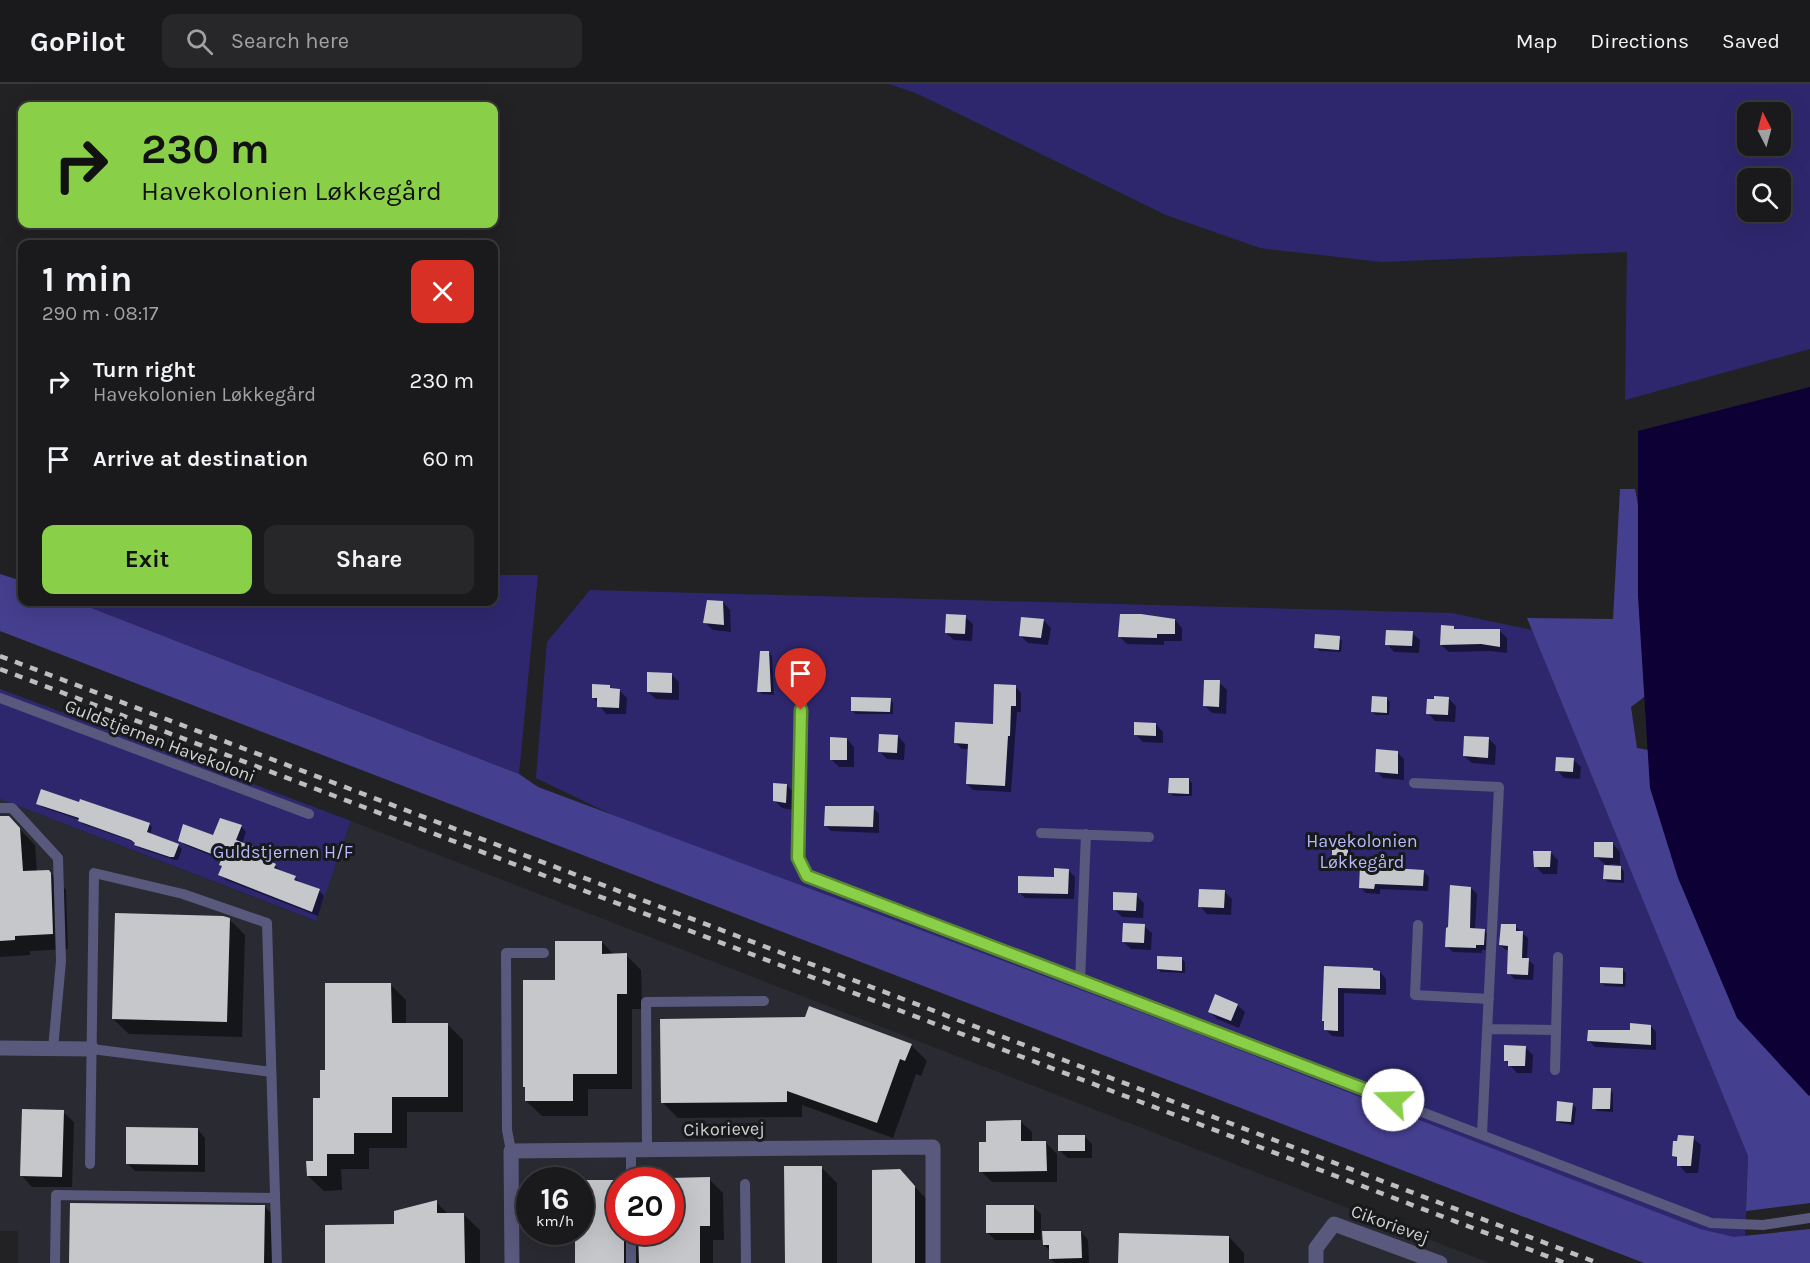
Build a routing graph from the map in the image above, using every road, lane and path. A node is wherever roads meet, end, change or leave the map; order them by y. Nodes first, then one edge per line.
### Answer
1 (803, 666) dead end
2 (0, 698) edge
3 (1414, 783) dead end
4 (0, 808) edge
5 (309, 814) dead end
6 (1041, 833) dead end
7 (1086, 834) junction
8 (1149, 837) dead end
9 (1418, 925) dead end
10 (544, 953) dead end
11 (1558, 957) dead end
12 (1080, 981) junction
13 (1489, 999) junction
14 (764, 1001) dead end
15 (1487, 1029) junction
16 (1556, 1030) junction
17 (0, 1048) edge
18 (53, 1049) junction
19 (92, 1049) junction
20 (1555, 1071) dead end
21 (272, 1072) junction
22 (1482, 1134) junction
23 (511, 1150) junction
24 (639, 1150) junction
25 (90, 1164) dead end
26 (634, 1167) edge
27 (745, 1184) dead end
28 (275, 1198) junction
29 (1810, 1218) edge
30 (631, 1245) edge
31 (55, 1263) edge
32 (277, 1263) edge
33 (512, 1263) edge
34 (631, 1263) edge
35 (746, 1263) edge
36 (933, 1263) edge
37 (1316, 1263) edge
38 (1440, 1263) edge

1 - 12 lane
2 - 5 lane, Guldstjernen Havekoloni
3 - 13 lane
4 - 18 lane
6 - 7 lane
7 - 8 lane
7 - 12 lane
9 - 13 lane
10 - 23 lane
11 - 16 lane
12 - 22 lane
13 - 15 lane
14 - 24 lane
15 - 16 lane
15 - 22 lane
16 - 20 lane
17 - 18 street
18 - 19 street
19 - 21 lane
19 - 21 lane
19 - 25 lane
21 - 28 lane
22 - 29 lane
23 - 24 street, Cikorievej
23 - 33 street
24 - 26 lane
24 - 36 street, Cikorievej
27 - 35 lane
28 - 31 lane
28 - 32 lane
30 - 34 lane
37 - 38 street, Cikorievej

